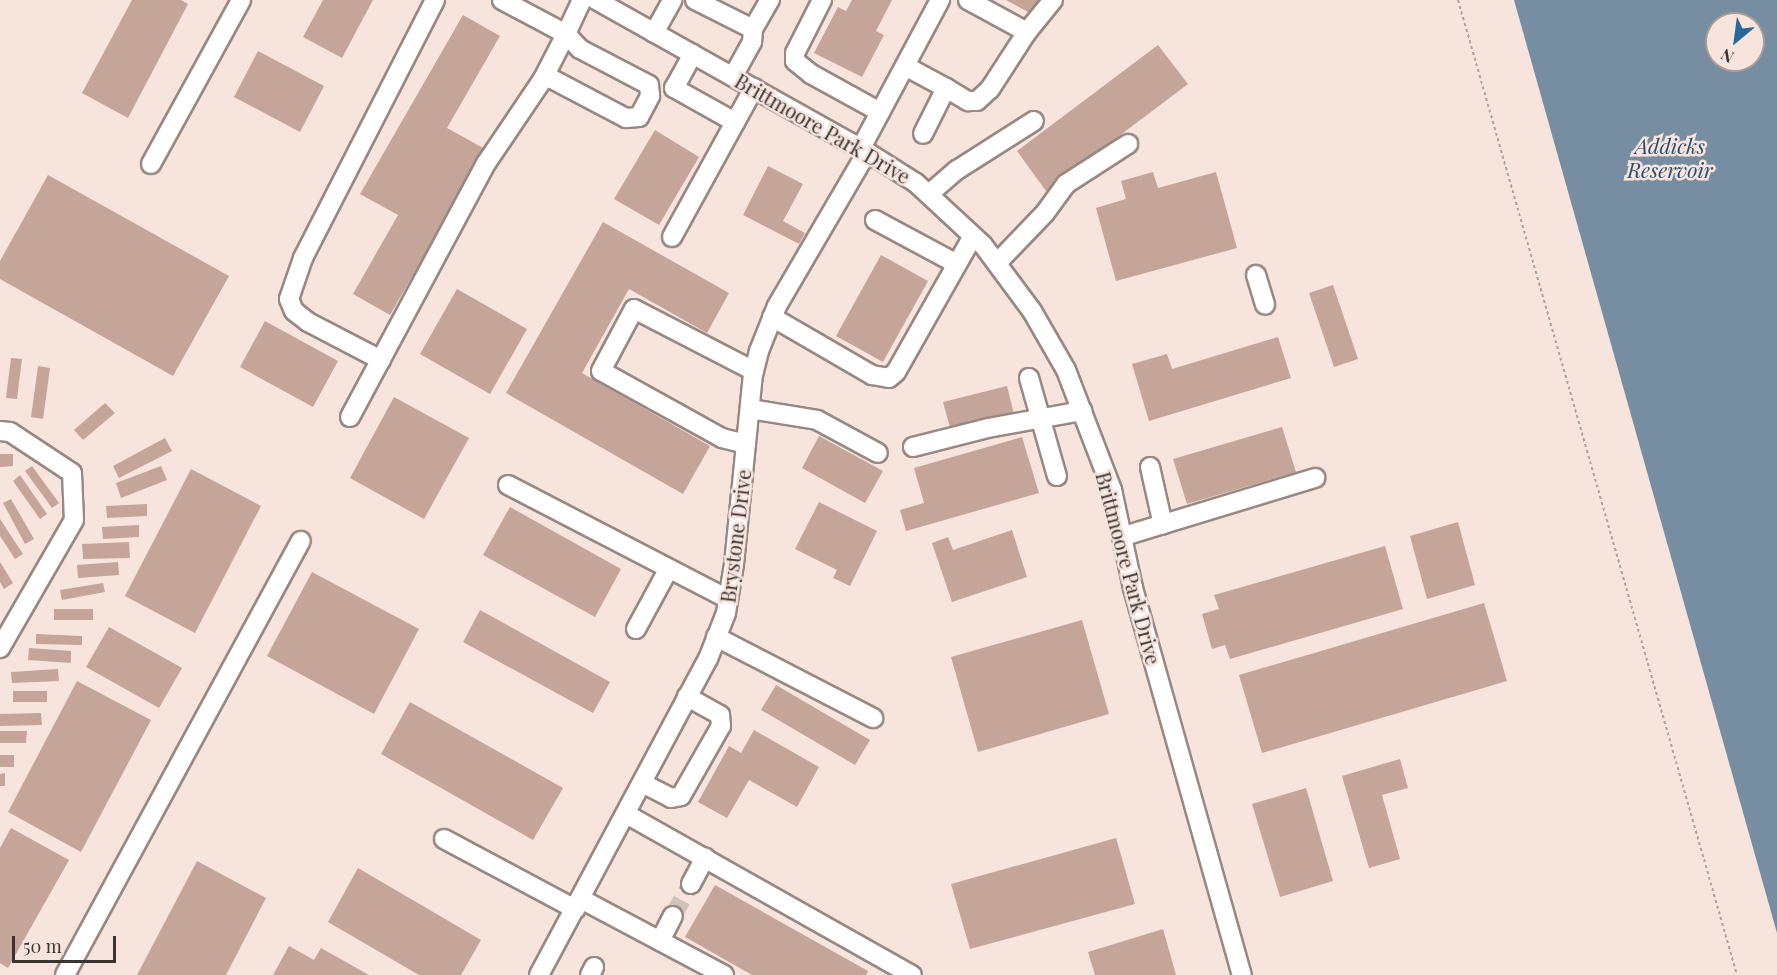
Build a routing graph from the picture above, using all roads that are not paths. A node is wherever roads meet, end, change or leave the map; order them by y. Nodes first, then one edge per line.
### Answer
1 (241, 0) edge
2 (435, 0) edge
3 (502, 0) edge
4 (582, 0) edge
5 (672, 0) edge
6 (695, 0) edge
7 (770, 0) edge
8 (822, 0) edge
9 (940, 0) edge
10 (968, 0) edge
11 (1053, 0) edge
12 (600, 1) edge
13 (753, 30) junction
14 (1027, 32) junction
15 (654, 33) junction
16 (566, 34) junction
17 (693, 54) junction
18 (905, 66) junction
19 (733, 76) junction
20 (543, 78) junction
21 (754, 88) junction
22 (946, 88) junction
23 (880, 112) junction
24 (1034, 121) dead end
25 (735, 122) junction
26 (923, 134) dead end
27 (1128, 144) dead end
28 (864, 150) junction
29 (151, 164) dead end
30 (929, 194) junction
31 (875, 220) dead end
32 (973, 236) junction
33 (672, 237) dead end
34 (997, 262) junction
35 (957, 264) junction
36 (1256, 275) dead end
37 (1265, 305) dead end
38 (772, 317) junction
39 (381, 360) junction
40 (754, 371) junction
41 (1029, 378) dead end
42 (750, 409) junction
43 (1082, 411) junction
44 (350, 417) dead end
45 (1041, 419) junction
46 (0, 431) edge
47 (746, 444) junction
48 (913, 447) dead end
49 (878, 453) dead end
50 (1150, 467) dead end
51 (1057, 476) dead end
52 (1315, 478) dead end
53 (508, 485) dead end
54 (1163, 525) junction
55 (1124, 536) junction
56 (301, 542) dead end
57 (669, 570) junction
58 (728, 599) junction
59 (636, 629) dead end
60 (716, 637) junction
61 (0, 648) edge
62 (687, 697) junction
63 (873, 718) dead end
64 (642, 783) junction
65 (626, 814) junction
66 (444, 839) dead end
67 (705, 858) junction
68 (691, 884) tunnel mouth
69 (578, 904) junction
70 (673, 916) tunnel mouth
71 (660, 941) junction
72 (66, 975) edge
73 (539, 975) edge
74 (724, 975) edge
75 (912, 975) edge
76 (1242, 975) edge

1 - 29 street
2 - 39 street
3 - 16 street
4 - 16 street
5 - 15 street
6 - 13 street
7 - 13 street
8 - 23 street
9 - 18 street, Brystone Drive
10 - 14 street
11 - 14 street
12 - 15 street, Brittmoore Park Drive
13 - 19 street
14 - 22 street
15 - 17 street, Brittmoore Park Drive
16 - 20 street
16 - 20 street
17 - 19 street, Brittmoore Park Drive
17 - 25 street
18 - 22 street
18 - 23 street, Brystone Drive
19 - 21 street, Brittmoore Park Drive
20 - 39 street
21 - 25 street
21 - 28 street, Brittmoore Park Drive
22 - 26 street
23 - 28 street, Brystone Drive
24 - 30 street
25 - 33 street
27 - 34 street
28 - 30 street, Brittmoore Park Drive
28 - 38 street, Brystone Drive
30 - 32 street, Brittmoore Park Drive
31 - 35 street
32 - 34 street, Brittmoore Park Drive
32 - 35 street
34 - 43 street, Brittmoore Park Drive
35 - 38 street
36 - 37 street
38 - 40 street, Brystone Drive
39 - 44 street
40 - 42 street, Brystone Drive
40 - 47 street
41 - 45 street
42 - 47 street, Brystone Drive
42 - 49 street
43 - 45 street
43 - 55 street, Brittmoore Park Drive
45 - 48 street
45 - 51 street
46 - 61 street
47 - 58 street, Brystone Drive
50 - 54 street
52 - 54 street
53 - 57 street
54 - 55 street
55 - 76 street, Brittmoore Park Drive
56 - 72 street
57 - 58 street
57 - 59 street
58 - 60 street, Brystone Drive
60 - 62 street, Brystone Drive
60 - 63 street
62 - 64 street, Brystone Drive
62 - 64 street
64 - 65 street, Brystone Drive
65 - 67 street
65 - 69 street, Brystone Drive
66 - 69 street
67 - 68 street
67 - 75 street
69 - 71 street
69 - 73 street, Brystone Drive
70 - 71 street
71 - 74 street

